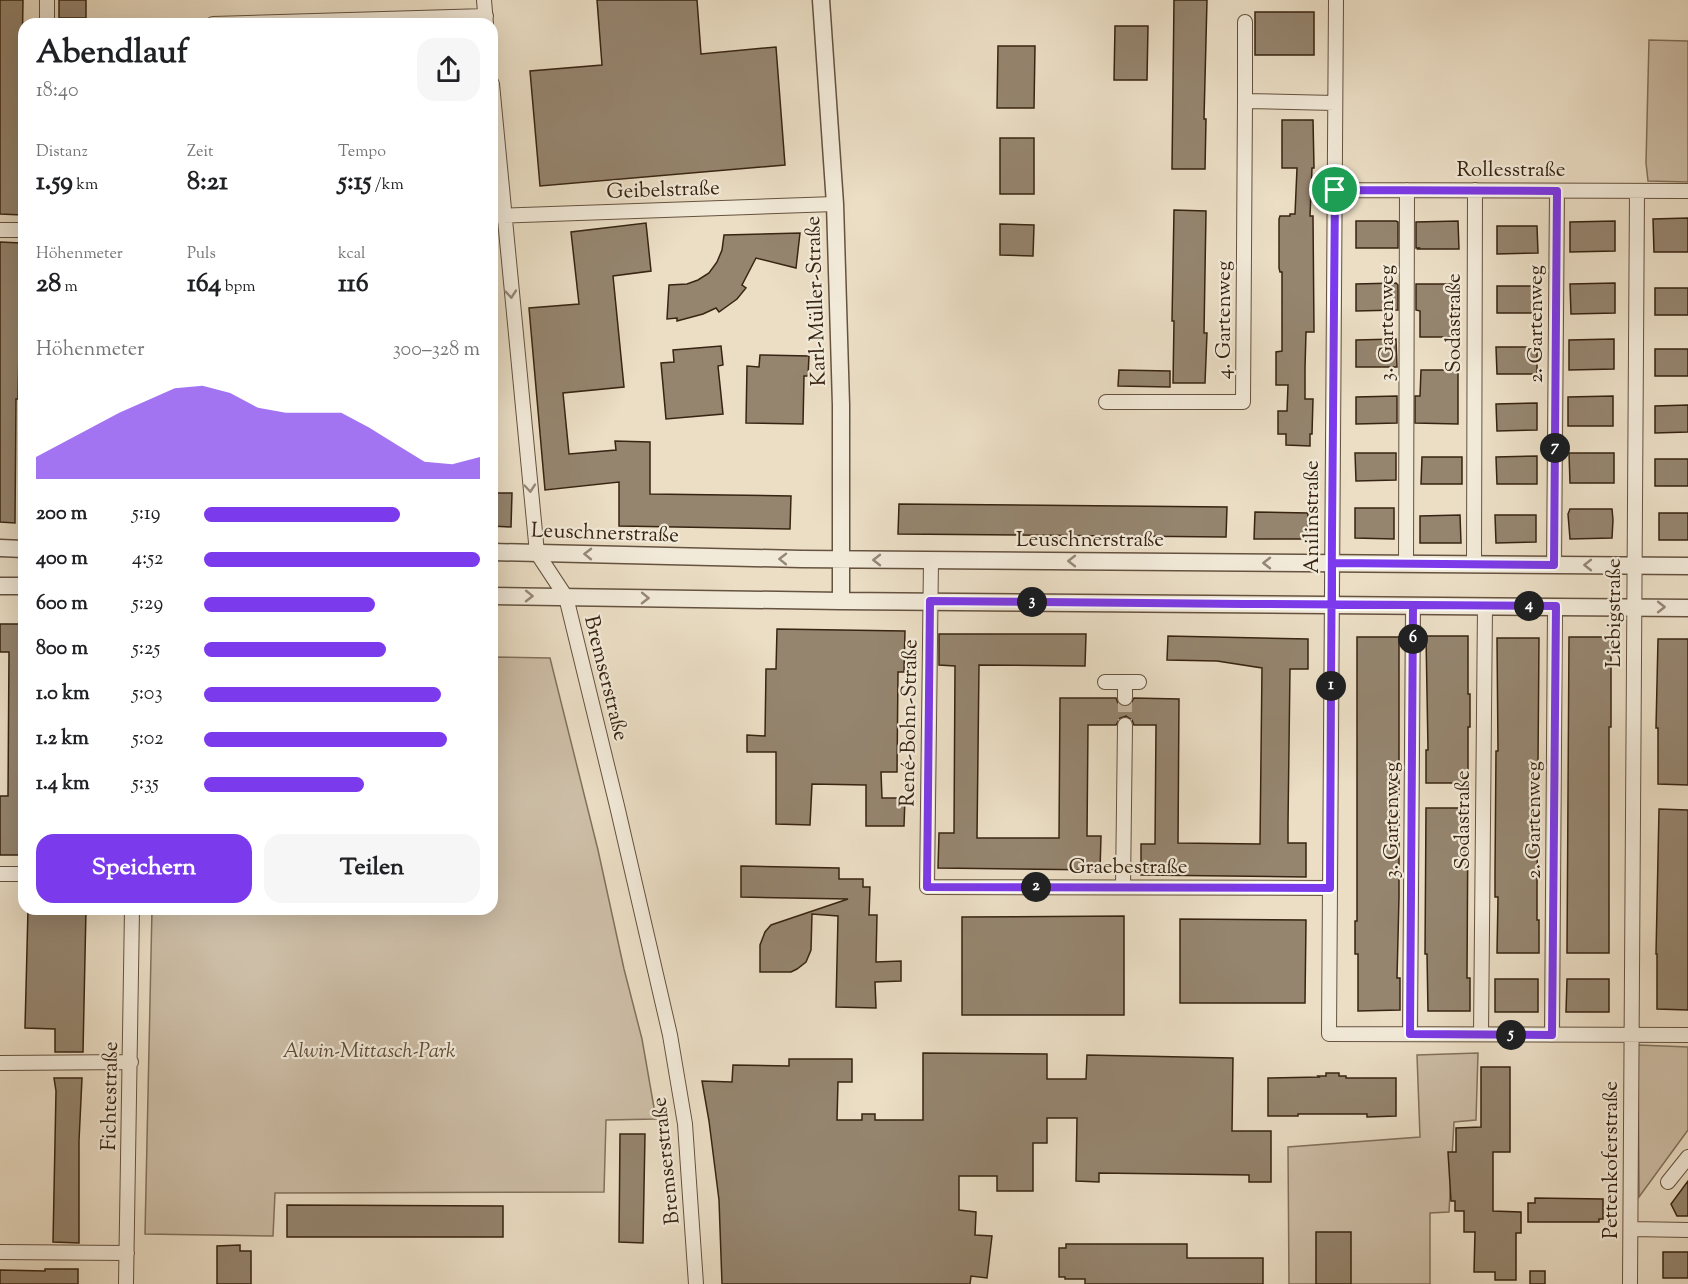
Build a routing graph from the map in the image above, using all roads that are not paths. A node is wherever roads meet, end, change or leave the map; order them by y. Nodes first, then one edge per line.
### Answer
1 (47, 0) edge
2 (484, 0) edge
3 (821, 0) edge
4 (1336, 0) edge
5 (47, 18) edge
6 (486, 18) edge
7 (1245, 22) dead end
8 (1245, 101) junction
9 (1335, 103) junction
10 (1407, 189) junction
11 (1335, 190) junction
12 (1474, 190) junction
13 (1557, 191) junction
14 (1637, 191) junction
15 (1688, 191) edge
16 (835, 204) junction
17 (498, 215) edge
18 (0, 230) edge
19 (18, 230) edge
20 (1106, 402) dead end
21 (0, 548) edge
22 (18, 549) edge
23 (498, 552) edge
24 (537, 553) junction
25 (841, 560) junction
26 (931, 560) junction
27 (1332, 563) junction
28 (1406, 564) junction
29 (1474, 564) junction
30 (1554, 565) junction
31 (1635, 566) junction
32 (1688, 566) edge
33 (0, 586) edge
34 (18, 586) edge
35 (498, 596) edge
36 (566, 597) junction
37 (841, 601) junction
38 (930, 601) junction
39 (1332, 605) junction
40 (1413, 605) junction
41 (1485, 606) junction
42 (1556, 606) junction
43 (1634, 607) junction
44 (1688, 608) edge
45 (1106, 682) dead end
46 (1125, 698) tunnel mouth
47 (1125, 725) tunnel mouth
48 (0, 874) edge
49 (18, 874) edge
50 (927, 887) joint
51 (1123, 887) junction
52 (1330, 888) junction
53 (132, 915) edge
54 (1410, 1034) junction
55 (1481, 1034) junction
56 (1552, 1035) junction
57 (1631, 1035) junction
58 (1688, 1035) edge
59 (131, 1062) junction
60 (0, 1063) edge
61 (1688, 1157) edge
62 (1668, 1182) dead end
63 (1631, 1230) junction
64 (1688, 1230) edge
65 (0, 1252) edge
66 (127, 1253) junction
67 (126, 1284) edge
68 (696, 1284) edge
69 (1630, 1284) edge

1 - 5 street
2 - 6 street
3 - 16 street, Karl-Müller-Straße
4 - 9 street, Anilinstraße
7 - 8 street, 4. Gartenweg
8 - 9 street
8 - 20 street, 4. Gartenweg
9 - 11 street, Anilinstraße
10 - 11 street, Rollesstraße
10 - 12 street, Rollesstraße
10 - 28 street, 3. Gartenweg
11 - 27 street, Anilinstraße
12 - 13 street, Rollesstraße
12 - 29 street, Sodastraße
13 - 14 street, Rollesstraße
13 - 30 street, 2. Gartenweg
14 - 15 street, Rollesstraße
14 - 31 street, Liebigstraße
16 - 17 street, Geibelstraße
16 - 25 street, Karl-Müller-Straße
17 -> 24 street, Bremserstraße
18 - 19 street
21 - 22 street
23 - 24 street, Leuschnerstraße
25 -> 24 street, Leuschnerstraße
24 - 36 street, Bremserstraße
26 -> 25 street, Leuschnerstraße
25 - 37 street, Karl-Müller-Straße
27 -> 26 street, Leuschnerstraße
26 - 38 street, René-Bohn-Straße
27 - 28 street, Leuschnerstraße
27 - 39 street, Anilinstraße
28 - 29 street, Leuschnerstraße
29 - 30 street, Leuschnerstraße
31 -> 30 street, Leuschnerstraße
31 - 32 street, Leuschnerstraße
31 - 43 street, Liebigstraße
33 - 34 street
35 -> 36 street
36 -> 37 street
36 - 68 street, Bremserstraße
37 - 38 street
38 - 39 street
38 - 50 street, René-Bohn-Straße
39 - 40 street
39 - 52 street, Anilinstraße
40 - 41 street
40 - 54 street, 3. Gartenweg
41 - 42 street
41 - 55 street, Sodastraße
42 - 43 street
42 - 56 street, 2. Gartenweg
43 -> 44 street
43 - 57 street, Liebigstraße
45 - 46 street
47 - 51 street
48 - 49 street
50 - 51 street, Graebestraße
51 - 52 street, Graebestraße
52 - 54 street, Anilinstraße
53 - 59 street, Fichtestraße
54 - 55 street
55 - 56 street
56 - 57 street
57 - 58 street
57 - 63 street, Pettenkoferstraße
59 - 60 street
59 - 66 street, Fichtestraße
61 - 62 street
63 - 64 street
63 - 69 street, Pettenkoferstraße
65 - 66 street
66 - 67 street, Fichtestraße

